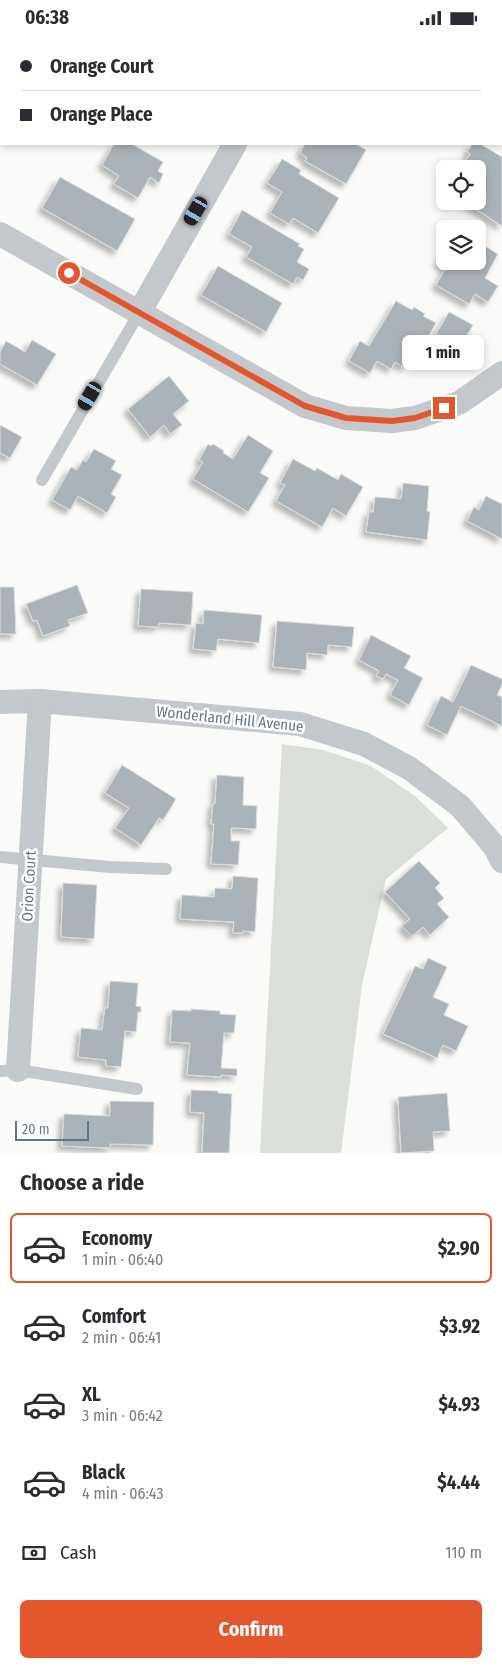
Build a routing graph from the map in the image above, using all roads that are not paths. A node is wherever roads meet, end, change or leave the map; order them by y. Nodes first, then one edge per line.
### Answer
1 (234, 145) edge
2 (0, 234) edge
3 (138, 313) junction
4 (502, 373) edge
5 (42, 480) dead end
6 (40, 701) junction
7 (0, 702) edge
8 (500, 851) edge
9 (0, 857) edge
10 (31, 860) junction
11 (166, 869) dead end
12 (9, 1071) edge
13 (136, 1089) dead end

1 - 3 street
2 - 3 street
3 - 4 street
3 - 5 lane
6 - 7 street, Wonderland Hill Avenue
6 - 8 street, Wonderland Hill Avenue
6 - 10 street, Orion Court
9 - 10 lane
10 - 11 lane
10 - 12 street, Orion Court
12 - 13 lane

